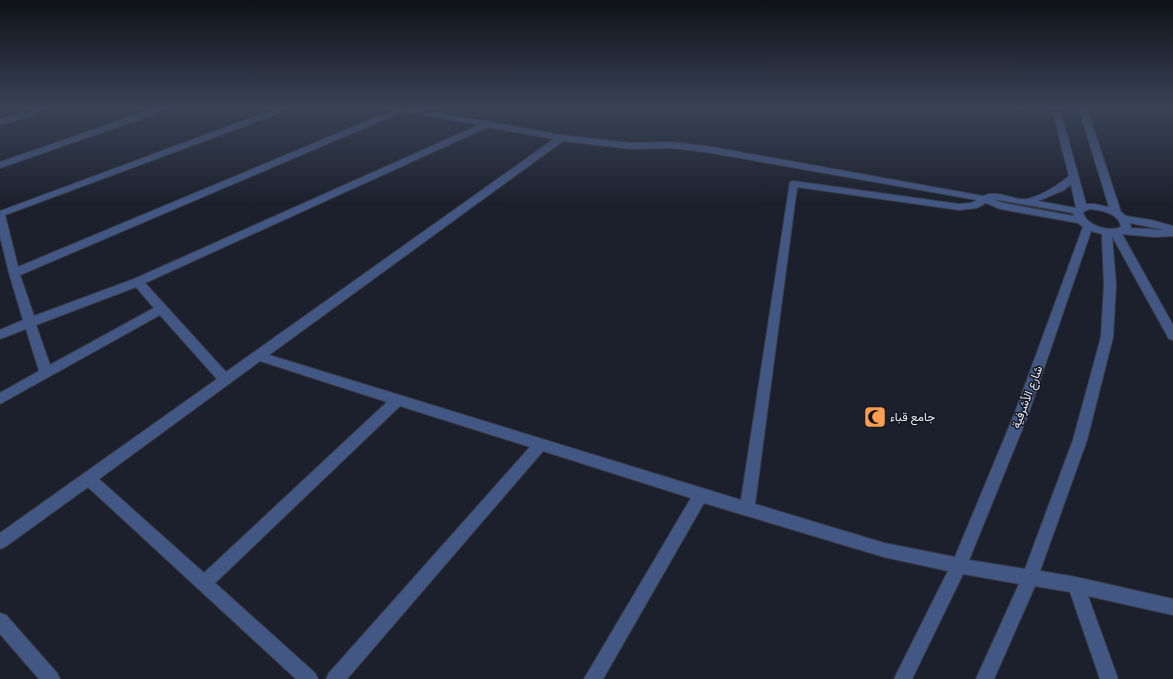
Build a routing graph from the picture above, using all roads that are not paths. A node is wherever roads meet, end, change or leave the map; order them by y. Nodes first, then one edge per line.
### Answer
1 (69, 141) edge
2 (197, 141) edge
3 (327, 141) edge
4 (451, 141) edge
5 (557, 141) edge
6 (584, 141) edge
7 (1064, 141) edge
8 (1094, 141) edge
9 (0, 165) edge
10 (1074, 177) junction
11 (985, 199) junction
12 (1028, 201) junction
13 (0, 214) edge
14 (1082, 216) junction
15 (1120, 216) junction
16 (1173, 229) edge
17 (1115, 232) junction
18 (1173, 232) edge
19 (14, 273) junction
20 (138, 282) junction
21 (161, 309) junction
22 (30, 322) junction
23 (0, 335) edge
24 (1173, 336) edge
25 (258, 356) junction
26 (46, 373) junction
27 (226, 380) junction
28 (0, 399) edge
29 (398, 400) junction
30 (540, 444) junction
31 (88, 478) junction
32 (701, 495) junction
33 (747, 510) junction
34 (0, 542) edge
35 (959, 566) junction
36 (1030, 578) junction
37 (204, 583) junction
38 (1076, 585) junction
39 (1173, 607) edge
40 (0, 621) edge
41 (51, 679) edge
42 (310, 679) edge
43 (335, 679) edge
44 (594, 679) edge
45 (903, 679) edge
46 (985, 679) edge
47 (1109, 679) edge

1 - 9 street
2 - 13 street
3 - 19 street
4 - 20 street
5 - 25 street
6 - 11 street
7 - 10 street
8 - 15 street
10 - 12 street
10 - 14 street
11 - 12 street
11 - 14 street
11 - 33 street
12 - 14 street
13 - 19 street
14 - 15 street
14 - 17 street
14 - 35 street, شارع الأشرفية
15 - 16 street
15 - 17 street
17 - 18 street
17 - 24 street
17 - 36 street
19 - 22 street
20 - 21 street
20 - 22 street
21 - 26 street
21 - 27 street
22 - 23 street
22 - 26 street
25 - 27 street
25 - 29 street
26 - 28 street
27 - 31 street
29 - 30 street
29 - 37 street
30 - 32 street
30 - 43 street
31 - 34 street
31 - 37 street
32 - 33 street
32 - 44 street
33 - 35 street
35 - 36 street
35 - 45 street, شارع الأشرفية
36 - 38 street
36 - 46 street
37 - 42 street
38 - 39 street
38 - 47 street
40 - 41 street

